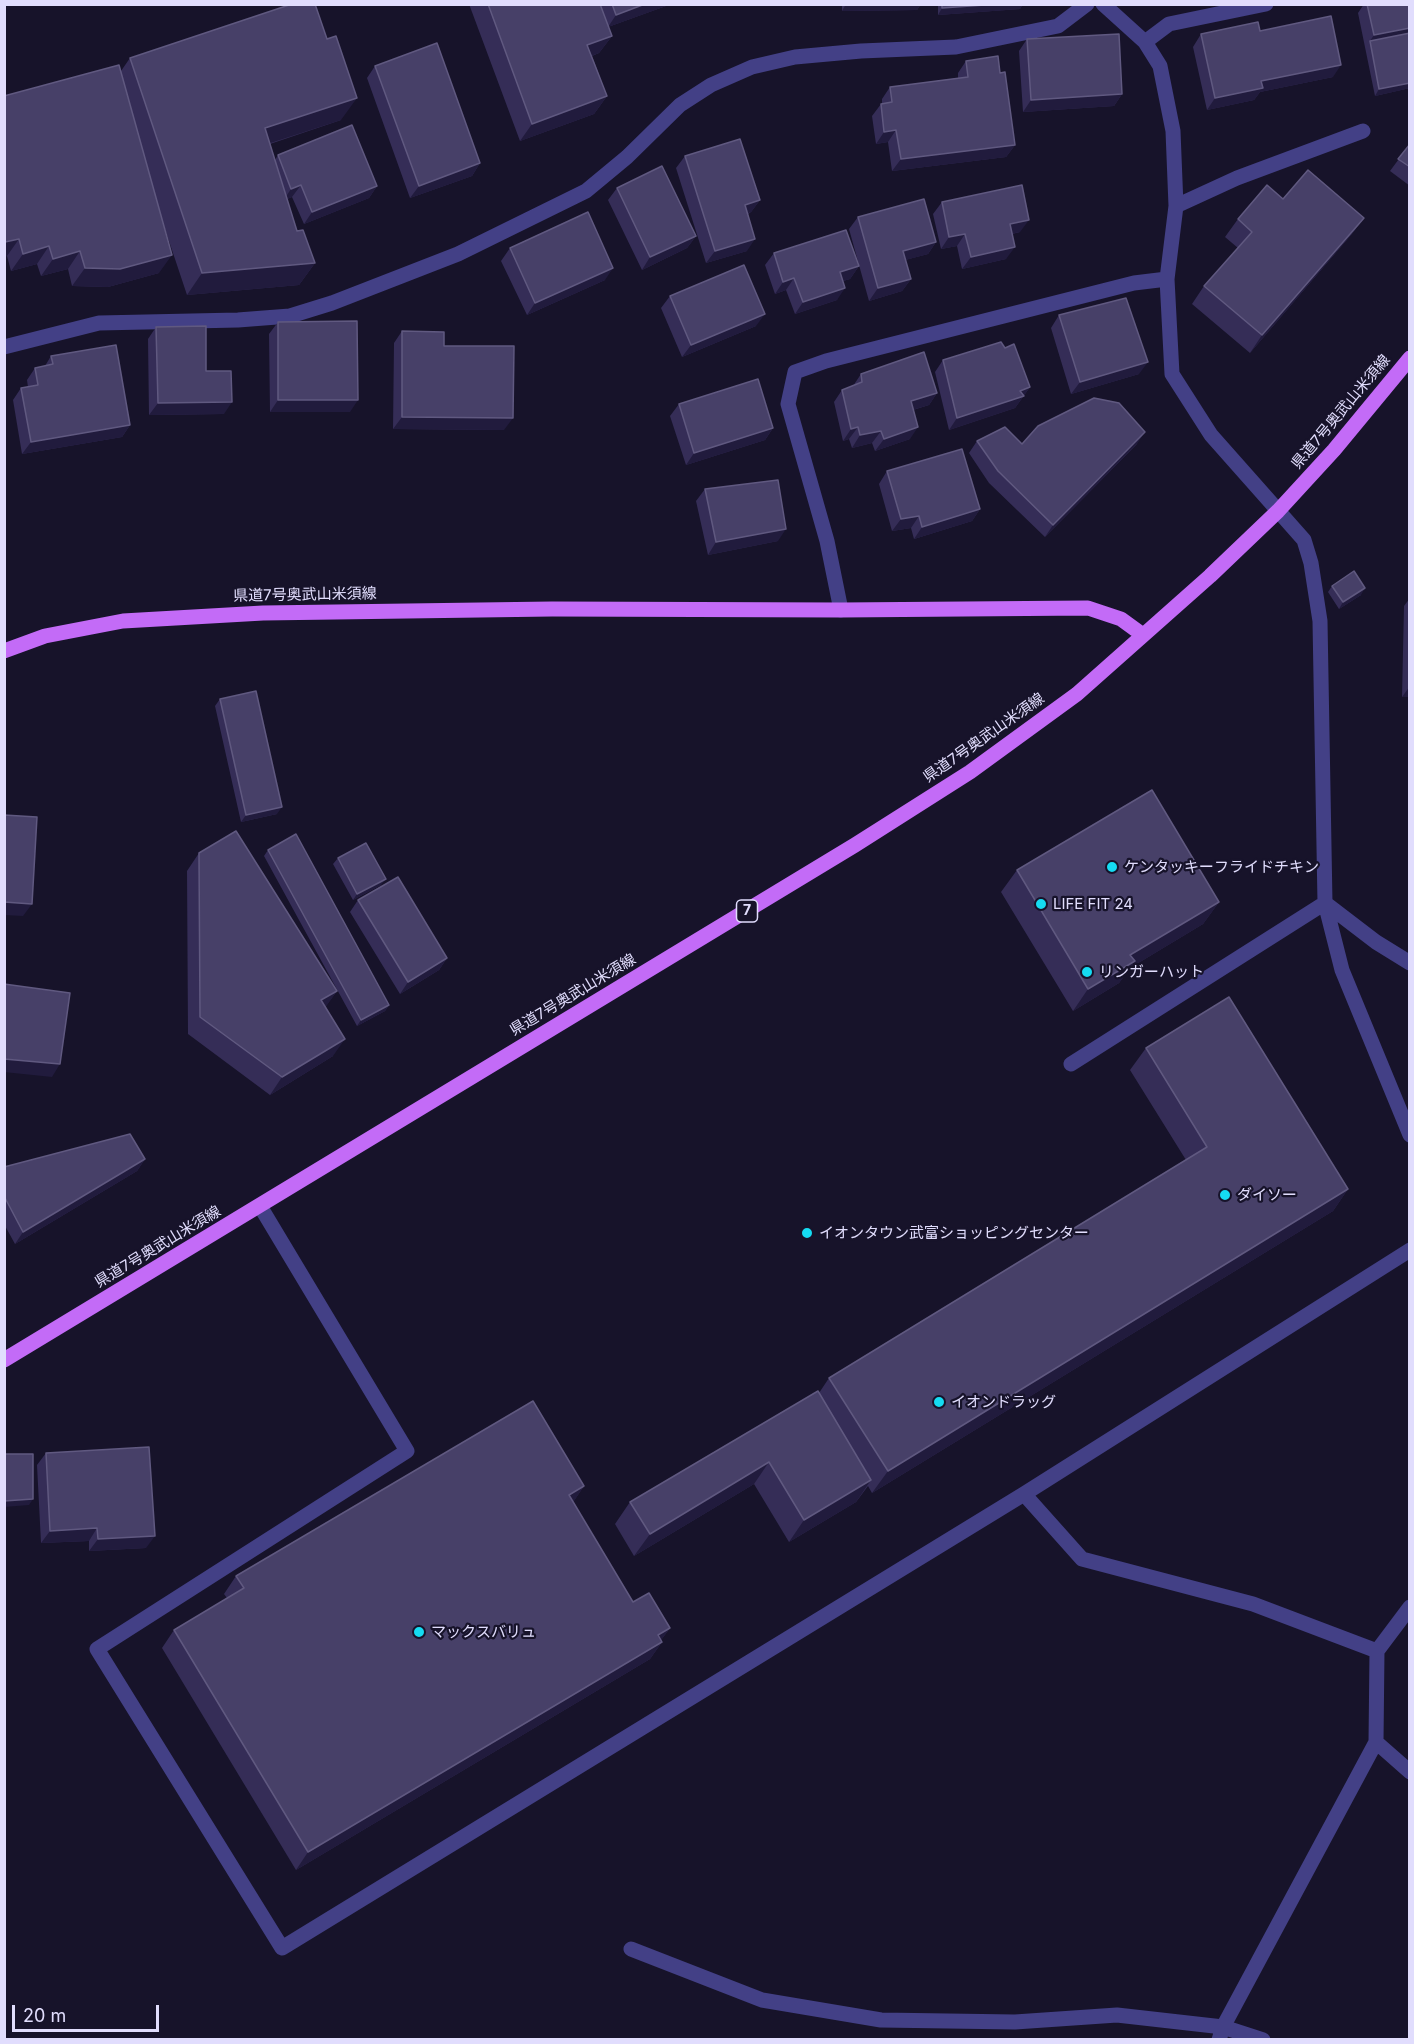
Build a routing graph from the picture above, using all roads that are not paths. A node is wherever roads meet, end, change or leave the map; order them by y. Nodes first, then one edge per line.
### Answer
1 (1087, 4) edge
2 (1103, 4) edge
3 (1266, 4) edge
4 (1145, 42) junction
5 (1363, 131) dead end
6 (1176, 206) junction
7 (1167, 279) junction
8 (4, 347) edge
9 (1410, 358) edge
10 (1278, 511) junction
11 (841, 610) junction
12 (1143, 636) junction
13 (4, 651) edge
14 (1325, 903) junction
15 (1410, 963) edge
16 (1071, 1064) dead end
17 (1410, 1135) edge
18 (260, 1206) junction
19 (1410, 1250) edge
20 (4, 1360) edge
21 (1024, 1494) junction
22 (1410, 1607) edge
23 (1377, 1651) junction
24 (1376, 1742) junction
25 (1410, 1772) edge
26 (631, 1949) dead end
27 (1221, 2033) edge
28 (1263, 2040) edge

1 - 8 street
2 - 4 street
3 - 4 street
4 - 6 street
5 - 6 street
6 - 7 street
7 - 10 street
7 - 11 street
9 - 10 main road, 県道7号奥武山米須線 / 7
10 - 12 main road, 県道7号奥武山米須線 / 7
10 - 14 street
11 - 12 main road, 県道7号奥武山米須線
11 - 13 main road, 県道7号奥武山米須線
12 - 18 main road, 県道7号奥武山米須線 / 7
14 - 15 street
14 - 16 street
14 - 17 street
18 - 20 main road, 県道7号奥武山米須線 / 7
18 - 21 street
19 - 21 street
21 - 23 street
22 - 23 street
23 - 24 street
24 - 25 street
24 - 27 street
26 - 27 street
27 - 28 street

